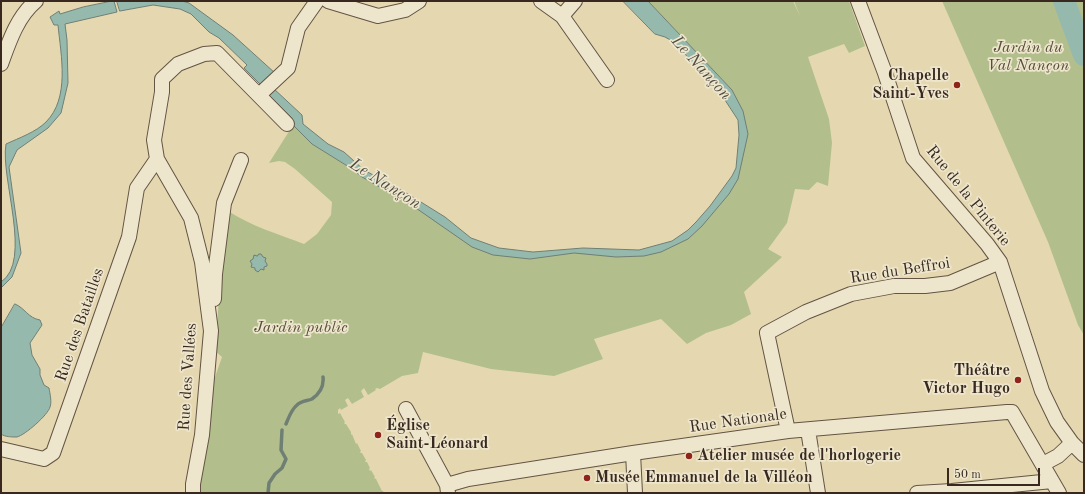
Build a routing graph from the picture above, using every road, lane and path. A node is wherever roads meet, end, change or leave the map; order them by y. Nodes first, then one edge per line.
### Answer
1 (36, 1) edge
2 (317, 1) edge
3 (328, 1) edge
4 (419, 1) edge
5 (541, 1) edge
6 (575, 1) edge
7 (858, 1) edge
8 (562, 16) junction
9 (1, 64) edge
10 (607, 80) dead end
11 (261, 93) junction
12 (288, 124) dead end
13 (157, 159) junction
14 (241, 160) dead end
15 (1000, 262) junction
16 (211, 331) junction
17 (406, 408) dead end
18 (808, 430) junction
19 (788, 431) junction
20 (1072, 443) junction
21 (1, 449) edge
22 (633, 453) junction
23 (1084, 455) edge
24 (1043, 464) junction
25 (1056, 487) edge
26 (447, 489) edge
27 (193, 493) edge
28 (635, 493) edge
29 (812, 493) edge
30 (819, 493) edge
31 (917, 493) edge

1 - 9 street
2 - 11 street
3 - 4 street
5 - 8 street
6 - 8 street
7 - 15 street, Rue de la Pinterie
8 - 10 street
11 - 12 street, Rue des Vallées
11 - 13 street, Rue des Vallées
13 - 16 street, Rue des Vallées
13 - 21 street, Rue des Batailles
14 - 16 street
15 - 19 street, Rue du Beffroi
15 - 20 street, Rue de la Pinterie
16 - 27 street, Rue des Vallées
17 - 26 street
18 - 19 street, Rue Nationale
18 - 24 street, Rue Nationale
18 - 30 street
19 - 22 street, Rue Nationale
20 - 23 street, Rue de la Pinterie
20 - 24 street
22 - 26 street, Rue Nationale
22 - 28 street
24 - 25 street
25 - 31 street
29 - 30 street

